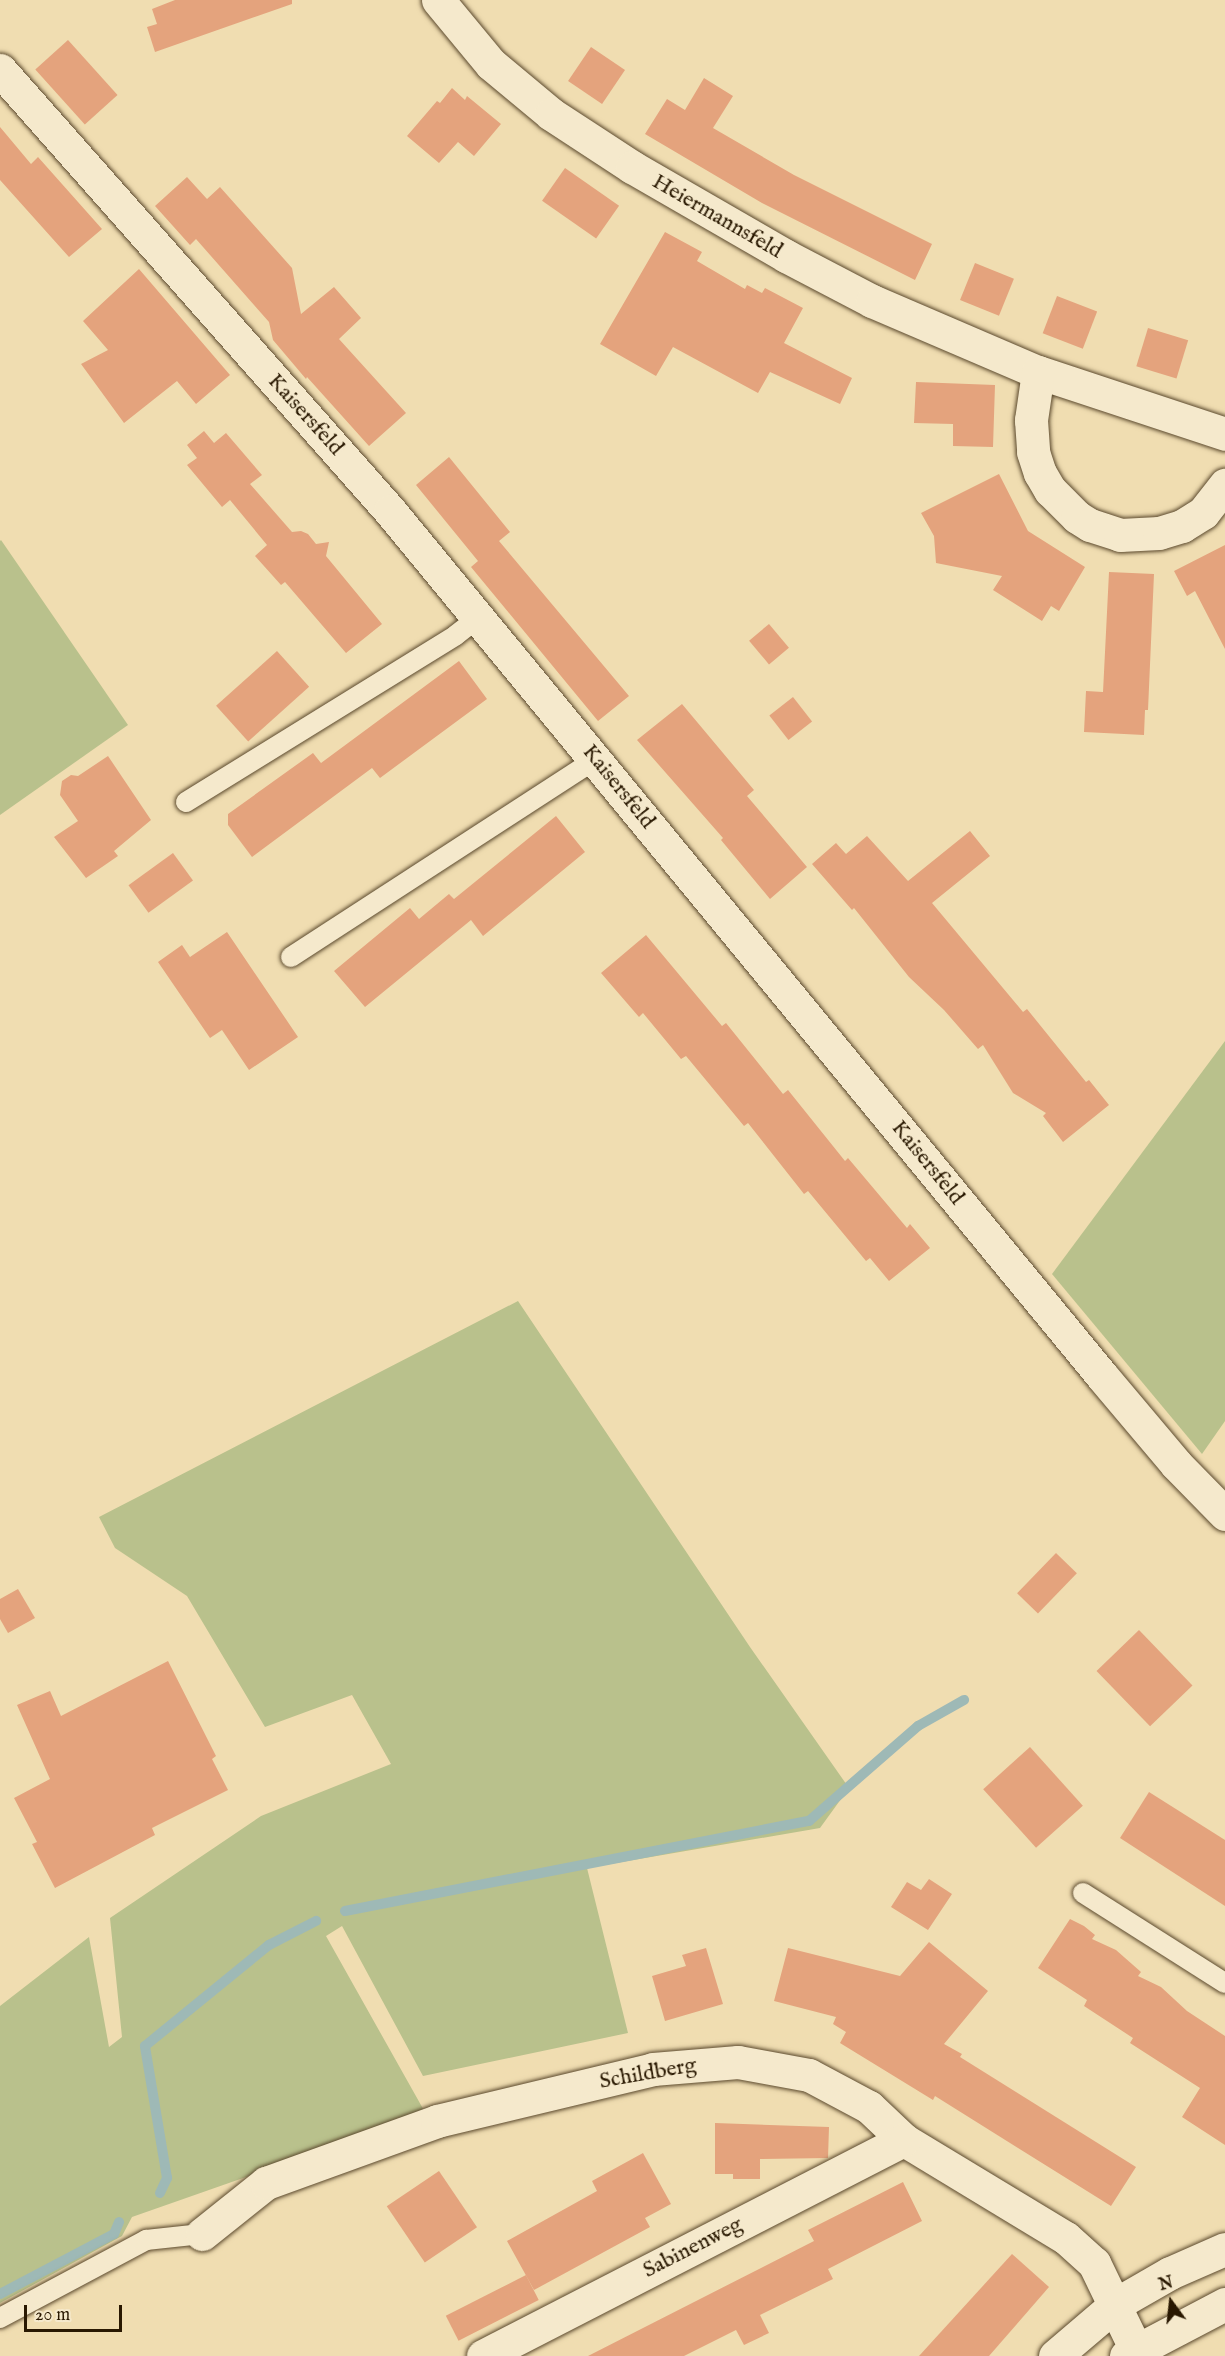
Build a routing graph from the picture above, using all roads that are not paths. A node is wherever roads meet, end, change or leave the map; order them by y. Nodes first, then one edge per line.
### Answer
1 (438, 0) edge
2 (0, 70) edge
3 (1038, 372) junction
4 (1225, 434) edge
5 (1225, 485) edge
6 (479, 617) junction
7 (596, 759) junction
8 (186, 802) dead end
9 (291, 957) dead end
10 (1225, 1514) edge
11 (1083, 1893) dead end
12 (1225, 1983) edge
13 (904, 2140) junction
14 (202, 2234) joint
15 (1225, 2248) edge
16 (1116, 2304) junction
17 (1225, 2304) edge
18 (0, 2318) edge
19 (1134, 2354) edge
20 (483, 2356) edge
21 (1054, 2356) edge

1 - 3 street, Heiermannsfeld
2 - 6 street, Kaisersfeld
3 - 4 street, Heiermannsfeld
3 - 5 street
6 - 7 street, Kaisersfeld
6 - 8 lane
7 - 9 lane
7 - 10 street, Kaisersfeld
11 - 12 lane
13 - 14 street, Schildberg
13 - 16 street, Schildberg
13 - 20 street, Sabinenweg
14 - 18 lane, Schildberg
15 - 16 street
16 - 19 street, Schildberg
16 - 21 street
17 - 19 street, Schildberg

